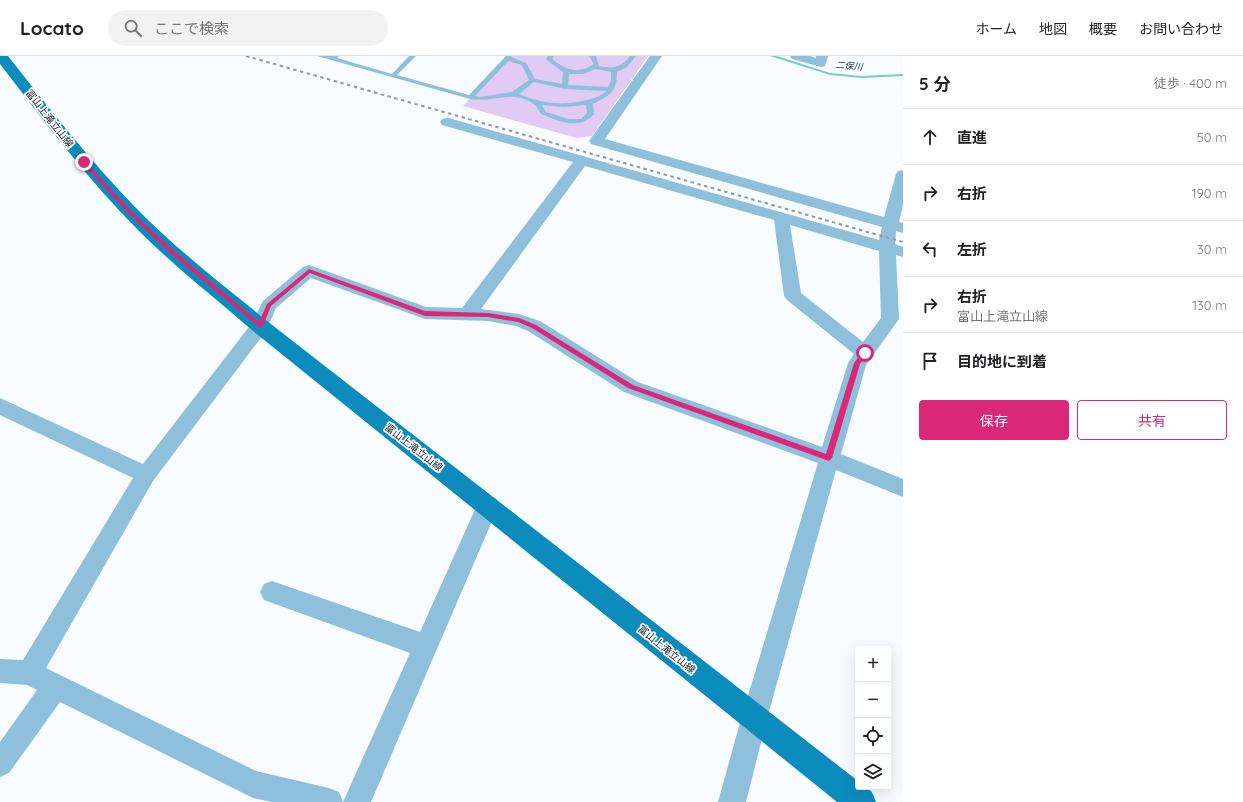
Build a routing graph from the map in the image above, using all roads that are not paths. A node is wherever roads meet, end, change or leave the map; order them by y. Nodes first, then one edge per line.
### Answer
1 (1, 56) edge
2 (320, 56) edge
3 (413, 56) edge
4 (551, 56) edge
5 (592, 56) edge
6 (622, 56) edge
7 (656, 56) edge
8 (796, 56) edge
9 (822, 56) edge
10 (508, 57) edge
11 (334, 58) edge
12 (631, 59) edge
13 (595, 67) junction
14 (566, 71) junction
15 (614, 71) junction
16 (393, 76) junction
17 (533, 80) junction
18 (565, 87) junction
19 (611, 89) junction
20 (514, 94) junction
21 (470, 97) junction
22 (537, 102) junction
23 (589, 103) junction
24 (447, 122) dead end
25 (582, 160) junction
26 (903, 174) edge
27 (781, 217) junction
28 (897, 227) edge
29 (895, 250) edge
30 (468, 314) junction
31 (260, 326) junction
32 (865, 353) junction
33 (0, 406) edge
34 (829, 458) junction
35 (146, 475) junction
36 (903, 488) edge
37 (488, 505) junction
38 (272, 592) dead end
39 (425, 646) junction
40 (0, 670) edge
41 (28, 673) junction
42 (55, 686) junction
43 (754, 719) junction
44 (0, 764) edge
45 (329, 802) edge
46 (357, 802) edge
47 (732, 802) edge
48 (861, 802) edge

1 - 31 main road, 富山上滝立山線
2 - 11 lane
3 - 16 lane
4 - 14 lane
5 - 13 lane
6 - 12 lane
7 - 28 street
8 - 9 street
10 - 17 lane
10 - 21 lane
11 - 16 lane
12 - 15 lane
13 - 14 lane
13 - 15 lane
14 - 18 lane
15 - 19 lane
16 - 21 lane
17 - 18 lane
17 - 20 lane
18 - 19 lane
19 - 23 lane
20 - 21 lane
20 - 22 lane
22 - 23 lane
22 - 23 lane
24 - 25 street
25 - 27 street
25 - 30 street
26 - 28 street
27 - 29 street
27 - 32 street
28 - 29 street
29 - 32 street
30 - 31 street
30 - 34 street
31 - 35 street
31 - 37 main road, 富山上滝立山線
32 - 34 street
33 - 35 street
34 - 36 street
34 - 43 street
35 - 41 street
37 - 39 street
37 - 43 main road, 富山上滝立山線
38 - 39 street
39 - 46 street
40 - 41 street
41 - 42 street
42 - 44 street
42 - 45 street
43 - 47 street
43 - 48 main road, 富山上滝立山線

